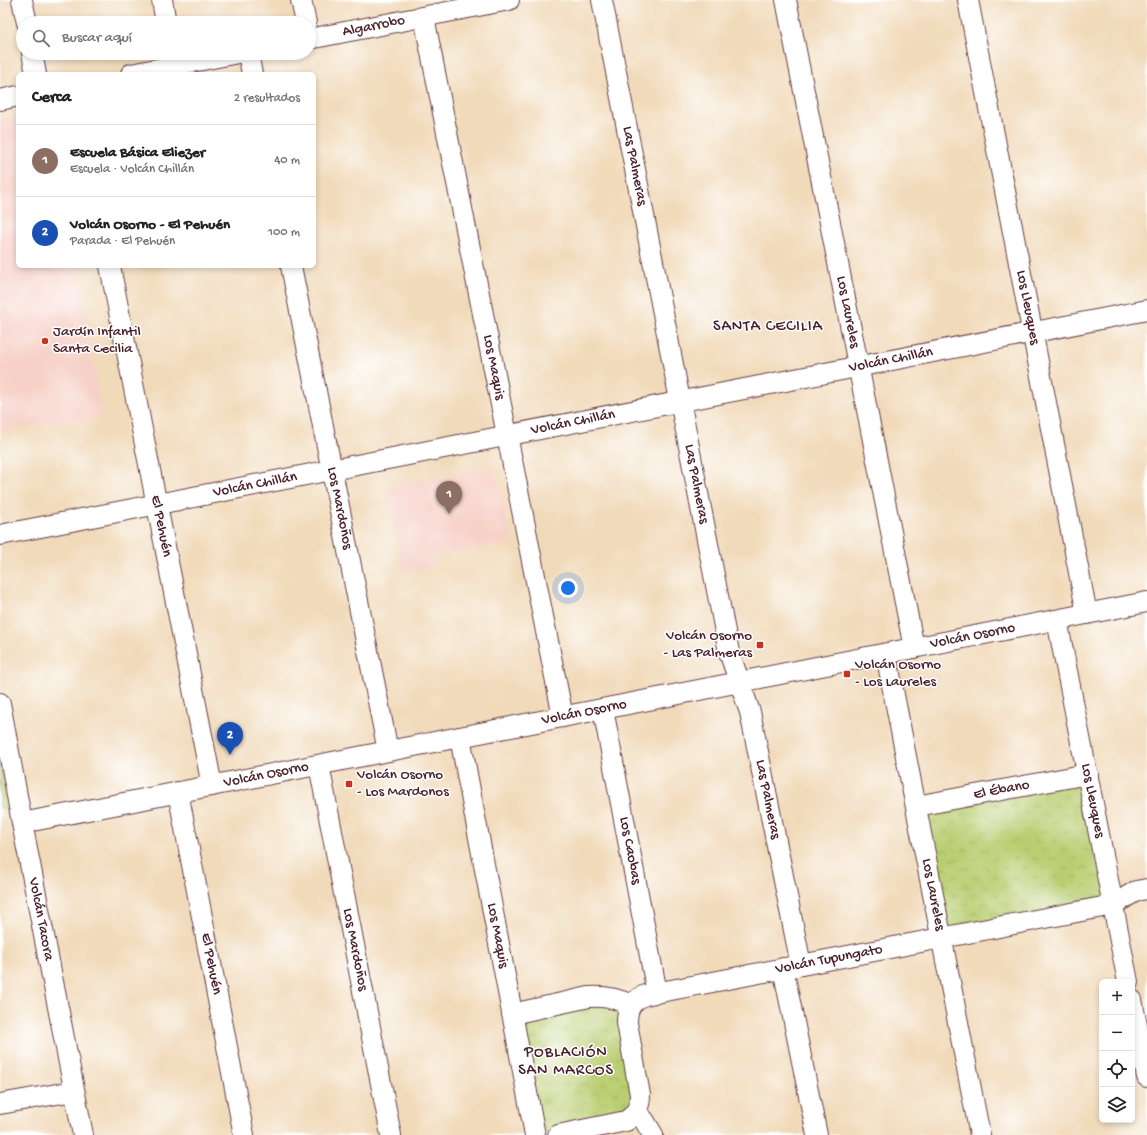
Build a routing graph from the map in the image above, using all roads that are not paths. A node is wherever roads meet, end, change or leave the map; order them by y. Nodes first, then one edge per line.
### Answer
1 (22, 0) edge
2 (162, 0) edge
3 (301, 0) edge
4 (509, 0) edge
5 (602, 0) edge
6 (786, 0) edge
7 (968, 0) edge
8 (435, 10) edge
9 (25, 16) edge
10 (165, 16) edge
11 (304, 16) edge
12 (316, 37) edge
13 (33, 60) edge
14 (171, 60) edge
15 (249, 60) edge
16 (36, 72) edge
17 (137, 72) edge
18 (252, 72) edge
19 (16, 96) edge
20 (0, 100) edge
21 (110, 268) edge
22 (291, 268) edge
23 (1147, 310) edge
24 (1033, 333) junction
25 (859, 367) junction
26 (681, 402) junction
27 (507, 436) junction
28 (332, 470) junction
29 (157, 504) junction
30 (0, 535) edge
31 (1147, 602) edge
32 (1088, 614) junction
33 (1057, 620) junction
34 (914, 648) junction
35 (886, 654) junction
36 (740, 682) junction
37 (0, 703) edge
38 (603, 709) junction
39 (563, 717) junction
40 (2, 728) edge
41 (460, 737) junction
42 (388, 751) junction
43 (318, 765) junction
44 (1088, 774) junction
45 (212, 786) junction
46 (178, 792) junction
47 (916, 806) junction
48 (22, 823) junction
49 (1147, 889) edge
50 (1113, 905) junction
51 (942, 938) junction
52 (792, 967) junction
53 (1127, 979) edge
54 (657, 993) junction
55 (631, 1005) junction
56 (512, 1014) junction
57 (1135, 1015) edge
58 (1147, 1077) edge
59 (74, 1091) junction
60 (0, 1104) edge
61 (636, 1112) junction
62 (83, 1135) edge
63 (244, 1135) edge
64 (391, 1135) edge
65 (536, 1135) edge
66 (558, 1135) edge
67 (652, 1135) edge
68 (817, 1135) edge
69 (980, 1135) edge

1 - 9 street
2 - 10 street
3 - 11 street
4 - 8 street, Algarrobo
5 - 26 street, Las Palmeras
6 - 25 street, Los Laureles
7 - 24 street, Los Lleuques
8 - 12 street, Algarrobo
8 - 27 street, Los Maquis
13 - 16 street
14 - 17 street
15 - 18 street
19 - 20 street
21 - 29 street, El Pehuén
22 - 28 street, Los Mardoños
23 - 24 street, Volcán Chillán
24 - 25 street, Volcán Chillán
24 - 32 street, Los Lleuques
25 - 26 street, Volcán Chillán
25 - 34 street, Los Laureles
26 - 27 street, Volcán Chillán
26 - 36 street, Las Palmeras
27 - 28 street, Volcán Chillán
27 - 39 street, Los Maquis
28 - 29 street, Volcán Chillán
28 - 42 street, Los Mardoños
29 - 30 street, Volcán Chillán
29 - 45 street, El Pehuén
31 - 32 street, Volcán Osorno
32 - 33 street, Volcán Osorno
33 - 34 street, Volcán Osorno
33 - 44 street, Los Lleuques
34 - 35 street, Volcán Osorno
35 - 36 street, Volcán Osorno
35 - 47 street, Los Laureles
36 - 38 street, Volcán Osorno
36 - 52 street, Las Palmeras
37 - 40 street, Volcán Tacora
38 - 39 street, Volcán Osorno
38 - 54 street, Los Caobas
39 - 41 street, Volcán Osorno
40 - 48 street, Volcán Tacora
41 - 42 street, Volcán Osorno
41 - 56 street, Los Maquis
42 - 43 street, Volcán Osorno
43 - 45 street, Volcán Osorno
43 - 64 street, Los Mardoños
44 - 47 street, El Ébano
44 - 50 street, Los Lleuques
45 - 46 street, Volcán Osorno
46 - 48 street, Volcán Osorno
46 - 63 street, El Pehuén
47 - 51 street, Los Laureles
48 - 59 street, Volcán Tacora
49 - 50 street, Volcán Tupungato
50 - 51 street, Volcán Tupungato
50 - 53 street, Los Lleuques
51 - 52 street, Volcán Tupungato
51 - 69 street, Los Laureles
52 - 54 street, Volcán Tupungato
52 - 68 street, Las Palmeras
54 - 55 street, Volcán Tupungato
55 - 56 street
55 - 61 street
56 - 65 street, Los Maquis
57 - 58 street
59 - 60 street
59 - 62 street, Volcán Tacora
61 - 66 street
61 - 67 street

